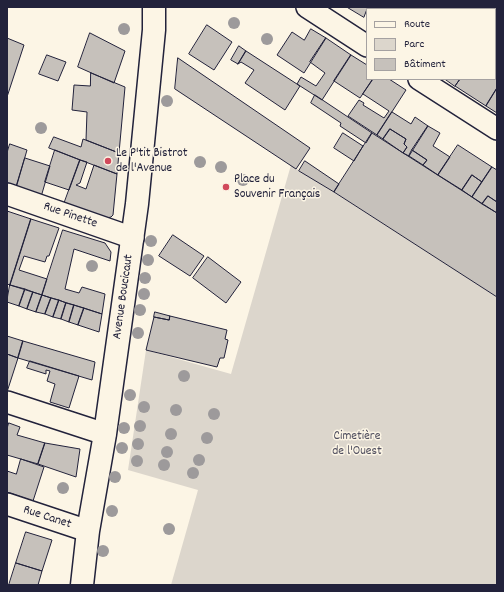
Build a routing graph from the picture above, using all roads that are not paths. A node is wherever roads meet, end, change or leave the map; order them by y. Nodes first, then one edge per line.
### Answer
1 (154, 7) edge
2 (307, 7) edge
3 (366, 45) edge
4 (421, 80) edge
5 (497, 129) edge
6 (7, 194) edge
7 (133, 238) junction
8 (7, 402) edge
9 (105, 434) junction
10 (7, 504) edge
11 (88, 531) junction
12 (82, 585) edge

1 - 7 main road, Avenue Boucicaut
2 - 3 street
4 - 5 street
6 - 7 street, Rue Pinette
7 - 9 main road, Avenue Boucicaut
8 - 9 street
9 - 11 main road, Avenue Boucicaut
10 - 11 street, Rue Canet
11 - 12 main road, Avenue Boucicaut

